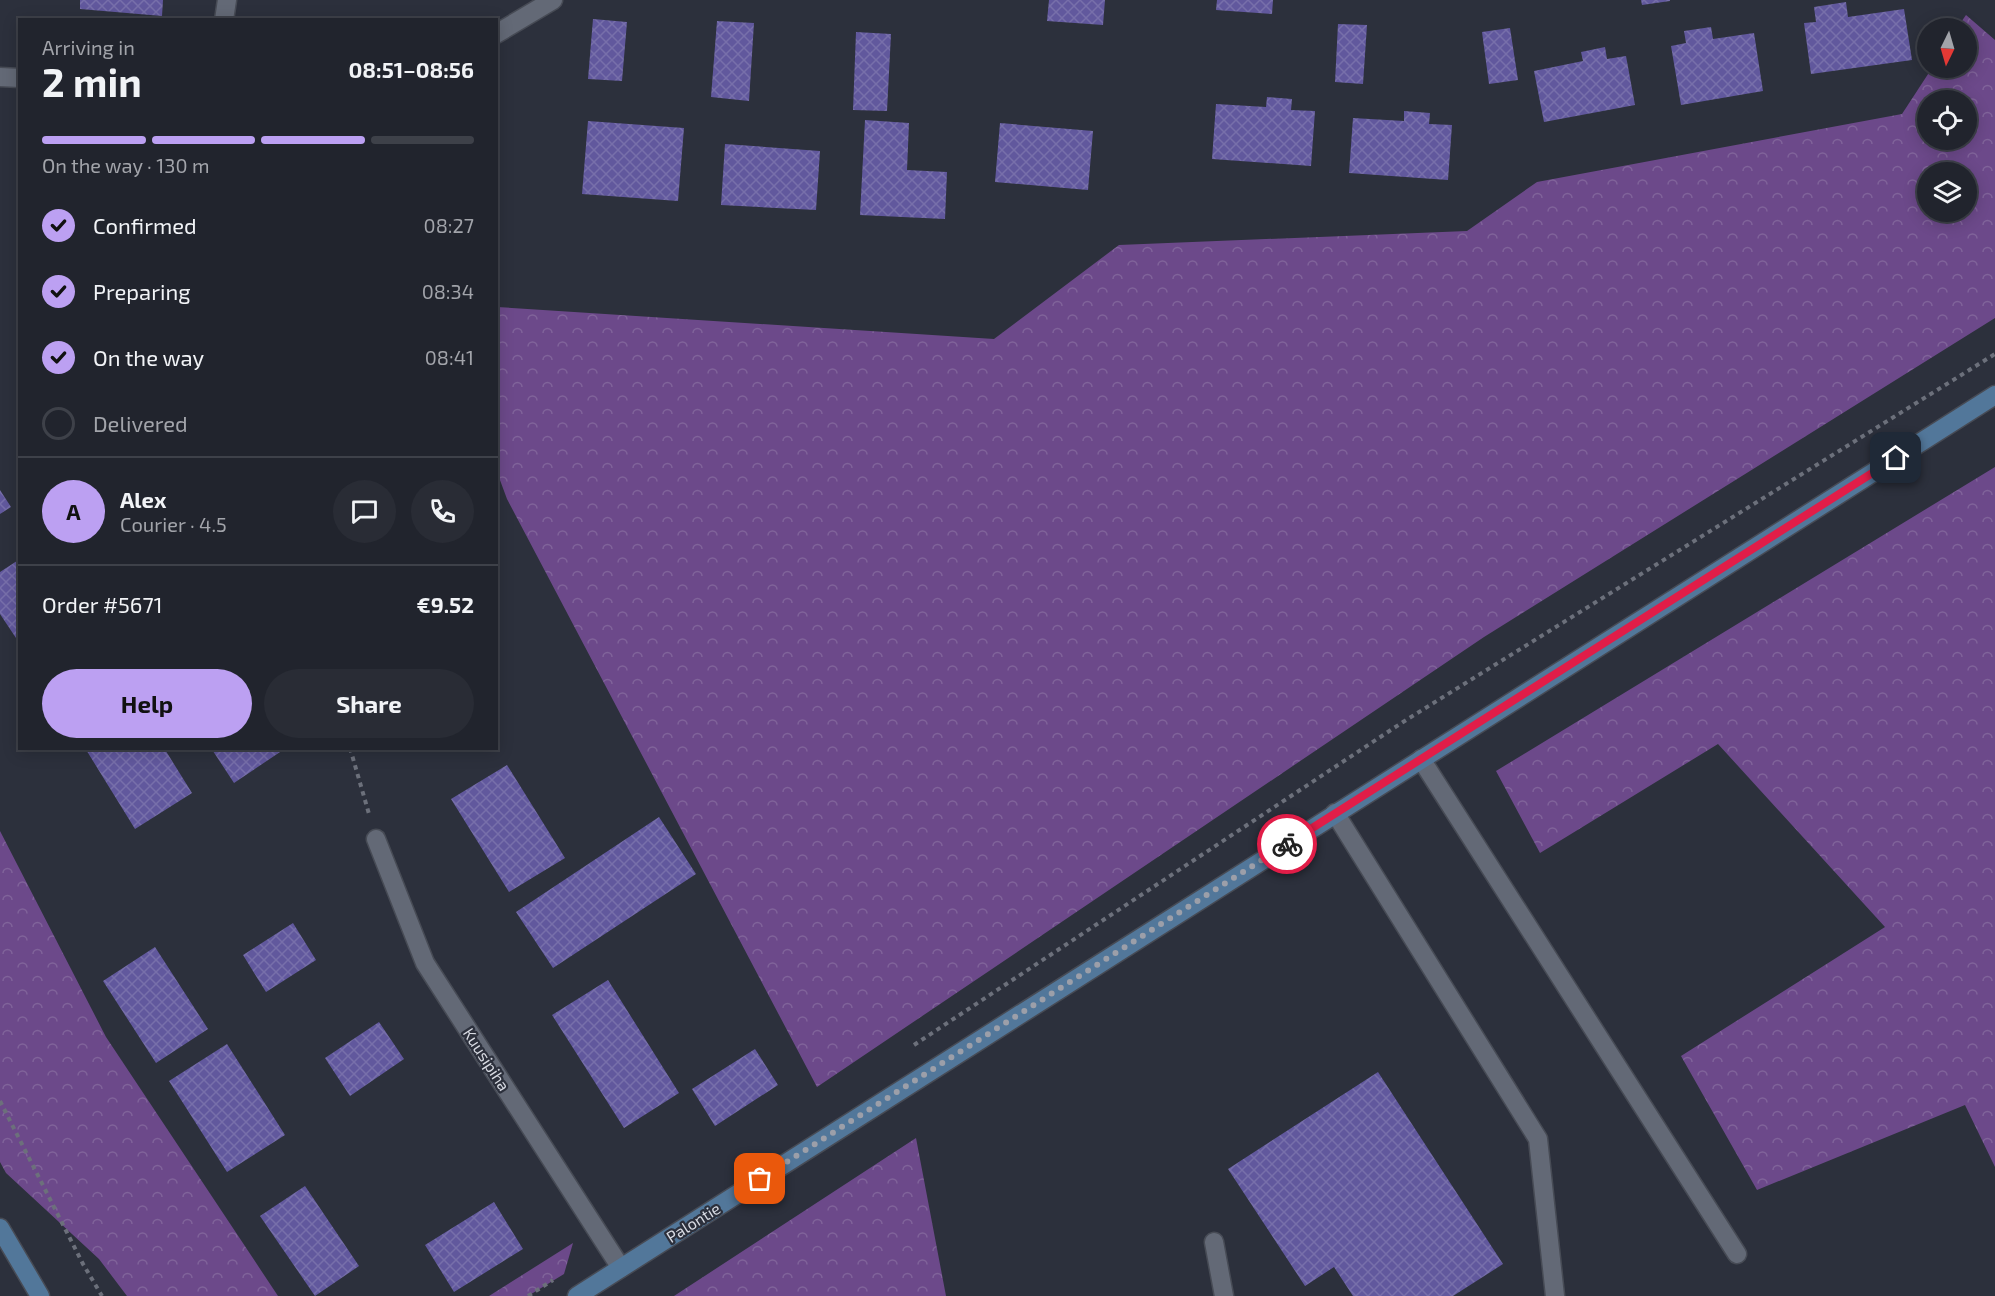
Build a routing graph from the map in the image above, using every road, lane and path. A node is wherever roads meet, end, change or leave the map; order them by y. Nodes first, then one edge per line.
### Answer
1 (227, 0) edge
2 (553, 0) edge
3 (224, 18) edge
4 (498, 33) edge
5 (0, 77) edge
6 (18, 78) edge
7 (1995, 354) edge
8 (1995, 395) edge
9 (351, 750) edge
10 (1420, 759) junction
11 (1335, 813) junction
12 (376, 839) joint
13 (908, 1049) dead end
14 (0, 1101) edge
15 (0, 1228) edge
16 (1214, 1242) dead end
17 (1737, 1254) dead end
18 (621, 1268) junction
19 (557, 1277) dead end
20 (40, 1296) edge
21 (102, 1296) edge
22 (528, 1296) edge
23 (577, 1296) edge
24 (1224, 1296) edge
25 (1555, 1296) edge

1 - 3 street
2 - 4 street
5 - 6 street
7 - 13 path
8 - 10 street, Palontie
9 - 12 path
10 - 11 street, Palontie
10 - 17 street
11 - 18 street, Palontie
11 - 25 street
12 - 18 street, Kuusipiha
14 - 21 path
15 - 20 street
16 - 24 street
18 - 23 street, Palontie
19 - 22 path

